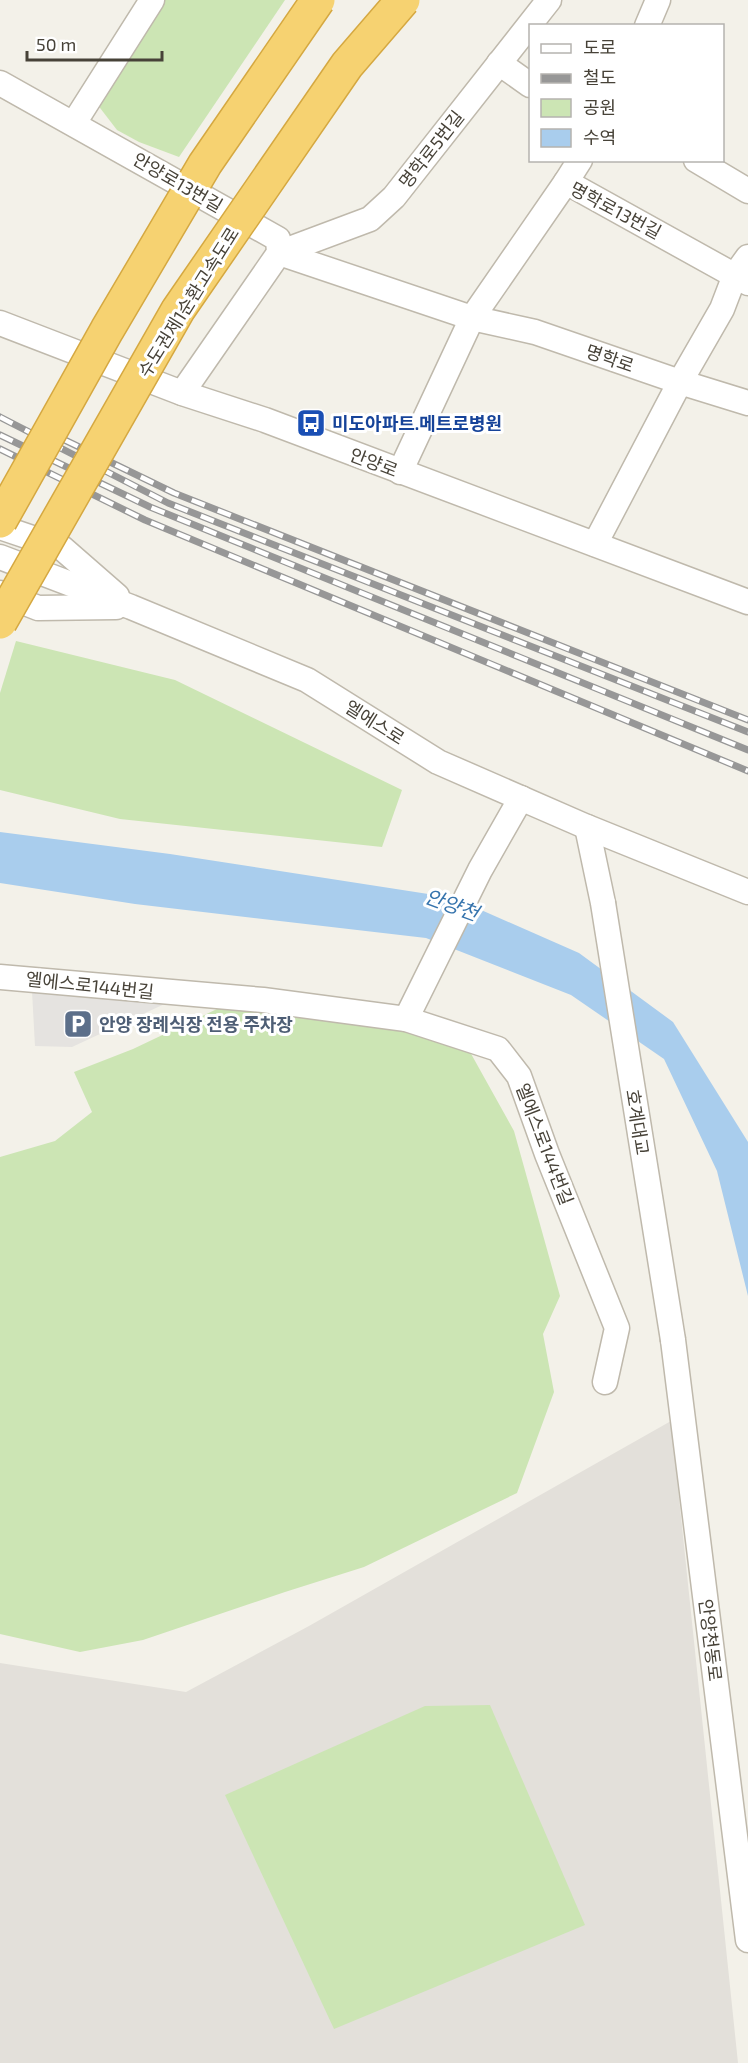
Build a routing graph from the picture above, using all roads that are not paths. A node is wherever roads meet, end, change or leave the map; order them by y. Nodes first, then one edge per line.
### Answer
1 (152, 0) edge
2 (318, 0) edge
3 (403, 0) edge
4 (549, 0) edge
5 (658, 0) edge
6 (530, 24) edge
7 (648, 24) edge
8 (529, 25) edge
9 (498, 63) junction
10 (0, 83) edge
11 (529, 84) edge
12 (74, 123) junction
13 (579, 162) edge
14 (699, 162) edge
15 (566, 182) junction
16 (748, 191) edge
17 (279, 254) junction
18 (744, 272) edge
19 (472, 318) junction
20 (0, 323) edge
21 (680, 382) junction
22 (182, 393) junction
23 (748, 403) edge
24 (400, 472) junction
25 (0, 521) edge
26 (0, 527) edge
27 (595, 544) junction
28 (0, 557) edge
29 (0, 593) edge
30 (748, 602) edge
31 (130, 607) junction
32 (0, 622) edge
33 (521, 798) junction
34 (586, 827) junction
35 (748, 892) edge
36 (0, 977) edge
37 (411, 1010) junction
38 (673, 1340) joint
39 (605, 1382) dead end
40 (748, 1940) edge

1 - 12 street
2 - 25 highway, bridge
3 - 32 highway, 수도권제1순환고속도로, bridge
4 - 6 street, 명학로5번길
5 - 7 street
8 - 9 street, 명학로5번길
9 - 11 street
9 - 17 street, 명학로5번길
10 - 12 street, 안양로13번길
12 - 17 street, 안양로13번길
13 - 15 street
14 - 16 street
15 - 18 street, 명학로13번길
15 - 19 street, 명학로13번길
17 - 19 street, 명학로
17 - 22 street
18 - 21 street
19 - 21 street, 명학로
19 - 24 street
20 - 22 street, 안양로
21 - 23 street, 명학로
21 - 27 street
22 - 24 street, 안양로
24 - 27 street, 안양로
26 - 31 street
27 - 30 street, 안양로
28 - 31 street, 엘에스로
29 - 31 street
31 - 33 street, 엘에스로
33 - 34 street, 엘에스로
33 - 37 street
34 - 35 street, 엘에스로
34 - 38 street, 호계대교, bridge
36 - 37 street, 엘에스로144번길
37 - 39 street, 엘에스로144번길
38 - 40 street, 안양천동로

